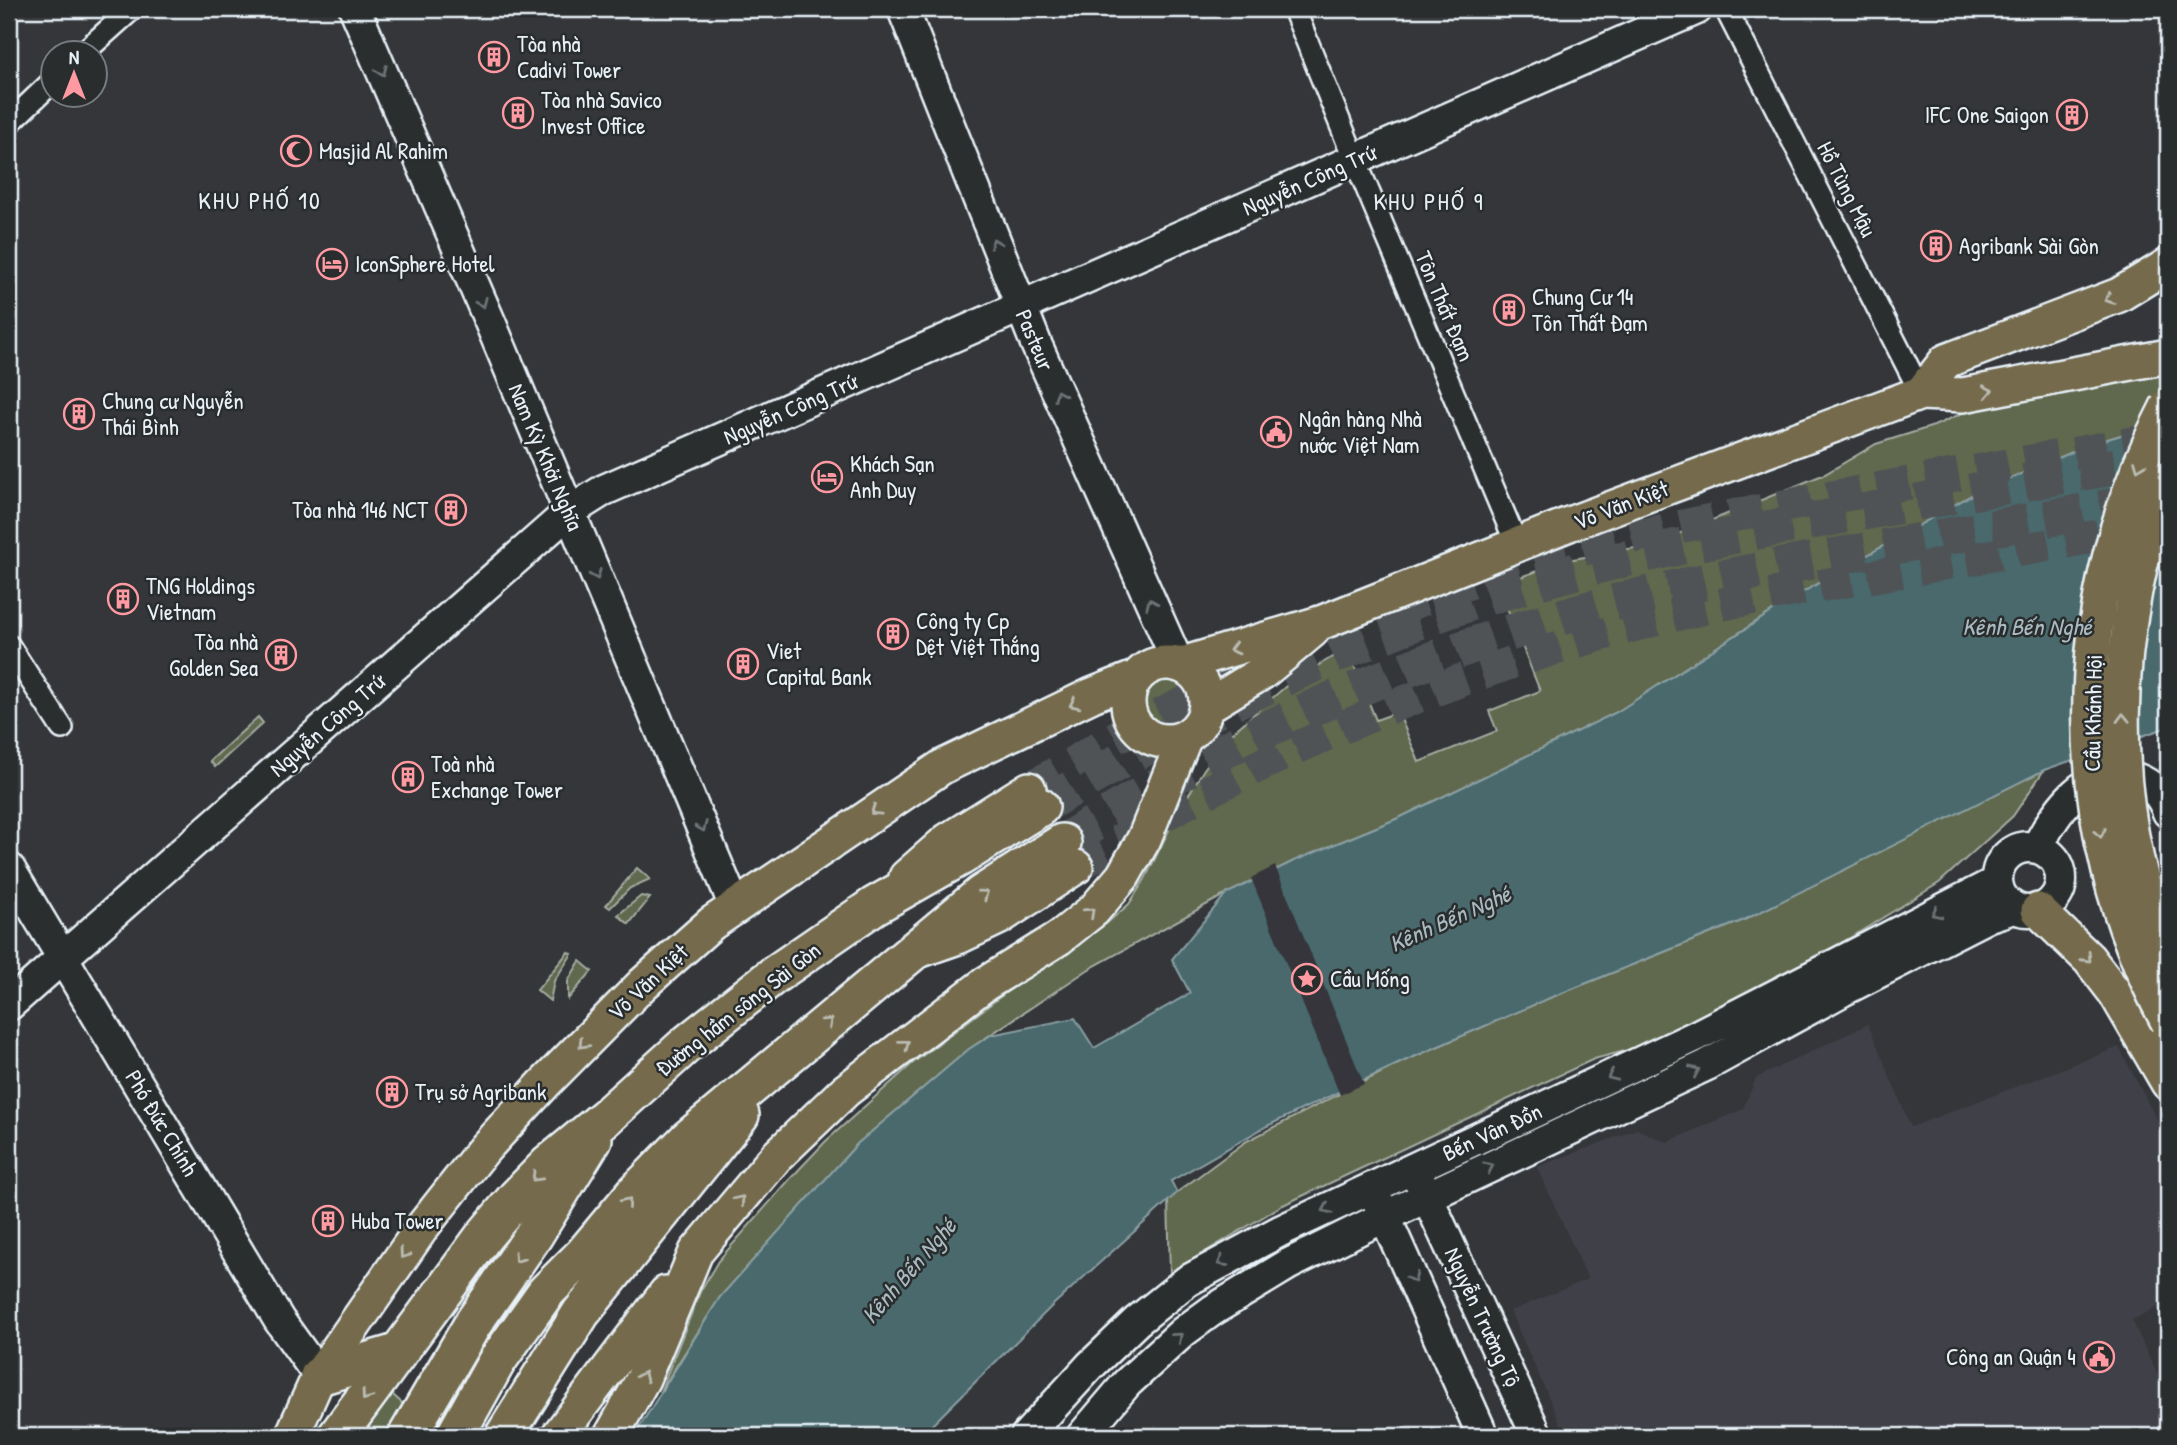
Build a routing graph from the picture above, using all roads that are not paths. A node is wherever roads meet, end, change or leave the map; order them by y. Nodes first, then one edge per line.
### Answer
1 (132, 9) edge
2 (355, 9) edge
3 (903, 9) edge
4 (1294, 9) edge
5 (1697, 9) edge
6 (1726, 9) edge
7 (100, 38) edge
8 (38, 95) edge
9 (9, 123) edge
10 (1355, 160) junction
11 (2168, 265) edge
12 (1021, 307) junction
13 (2168, 356) edge
14 (1921, 393) junction
15 (2168, 405) edge
16 (2168, 478) edge
17 (569, 512) junction
18 (1517, 545) junction
19 (1323, 622) junction
20 (10, 651) edge
21 (1179, 665) junction
22 (1137, 677) junction
23 (1206, 707) junction
24 (62, 728) dead end
25 (1185, 737) junction
26 (1034, 798) tunnel mouth
27 (2168, 812) edge
28 (2037, 848) junction
29 (1069, 855) tunnel mouth
30 (9, 868) edge
31 (1996, 882) junction
32 (735, 907) junction
33 (2026, 909) junction
34 (2168, 951) edge
35 (63, 957) junction
36 (9, 1005) edge
37 (2168, 1022) edge
38 (776, 1067) junction
39 (2168, 1083) edge
40 (606, 1117) junction
41 (1414, 1168) junction
42 (1371, 1189) junction
43 (1428, 1198) junction
44 (1386, 1216) junction
45 (696, 1252) junction
46 (584, 1254) junction
47 (586, 1317) junction
48 (397, 1353) junction
49 (319, 1376) junction
50 (292, 1436) edge
51 (337, 1436) edge
52 (407, 1436) edge
53 (455, 1436) edge
54 (476, 1436) edge
55 (504, 1436) edge
56 (520, 1436) edge
57 (558, 1436) edge
58 (611, 1436) edge
59 (1026, 1436) edge
60 (1082, 1436) edge
61 (1483, 1436) edge
62 (1537, 1436) edge

1 - 7 street
2 -> 17 main road, Nam Kỳ Khởi Nghĩa
12 -> 3 main road, Pasteur
4 - 10 street, Tôn Thất Ðạm
5 - 10 main road, Nguyễn Công Trứ
6 - 14 street, Hồ Tùng Mậu
8 - 9 street
10 - 12 main road, Nguyễn Công Trứ
10 - 18 street, Tôn Thất Ðạm
11 -> 14 main road
12 - 17 main road, Nguyễn Công Trứ
21 -> 12 main road, Pasteur
14 -> 13 main road, Võ Văn Kiệt
14 - 18 main road, Võ Văn Kiệt
15 -> 37 main road, Cầu Khánh Hội, bridge
34 -> 16 main road, Cầu Khánh Hội, bridge
17 -> 32 main road, Nam Kỳ Khởi Nghĩa
17 - 35 main road, Nguyễn Công Trứ
18 - 19 main road, Võ Văn Kiệt
19 -> 21 main road, Võ Văn Kiệt
19 - 23 main road, Võ Văn Kiệt
20 - 24 street
21 - 22 main road
21 - 23 main road
22 - 25 main road
22 -> 32 main road, Võ Văn Kiệt
23 - 25 main road
45 -> 25 main road
26 - 40 highway, Đường hầm sông Sài Gòn
27 - 28 main road
28 - 31 main road
28 - 33 main road
38 -> 29 highway
30 - 35 main road, Phó Đức Chính
31 - 33 main road
31 -> 41 main road, Bến Vân Đồn
32 -> 49 main road, Võ Văn Kiệt
33 -> 39 main road
43 -> 33 main road, Bến Vân Đồn
35 - 36 main road, Nguyễn Công Trứ
35 - 49 main road, Phó Đức Chính
46 -> 38 highway
38 - 47 highway
40 -> 48 highway
40 -> 52 highway
41 - 42 main road, Bến Vân Đồn
41 - 43 main road, Nguyễn Trường Tộ
42 - 44 main road, Nguyễn Trường Tộ
42 -> 59 main road, Bến Vân Đồn
43 - 44 main road, Bến Vân Đồn
43 - 62 main road, Nguyễn Trường Tộ
60 -> 44 main road, Bến Vân Đồn
44 -> 61 main road, Nguyễn Trường Tộ
45 - 57 main road
58 -> 45 main road
46 - 53 highway
46 - 54 highway
47 - 55 highway
47 - 56 highway
48 - 49 highway
48 -> 51 highway
49 - 50 main road, Võ Văn Kiệt

